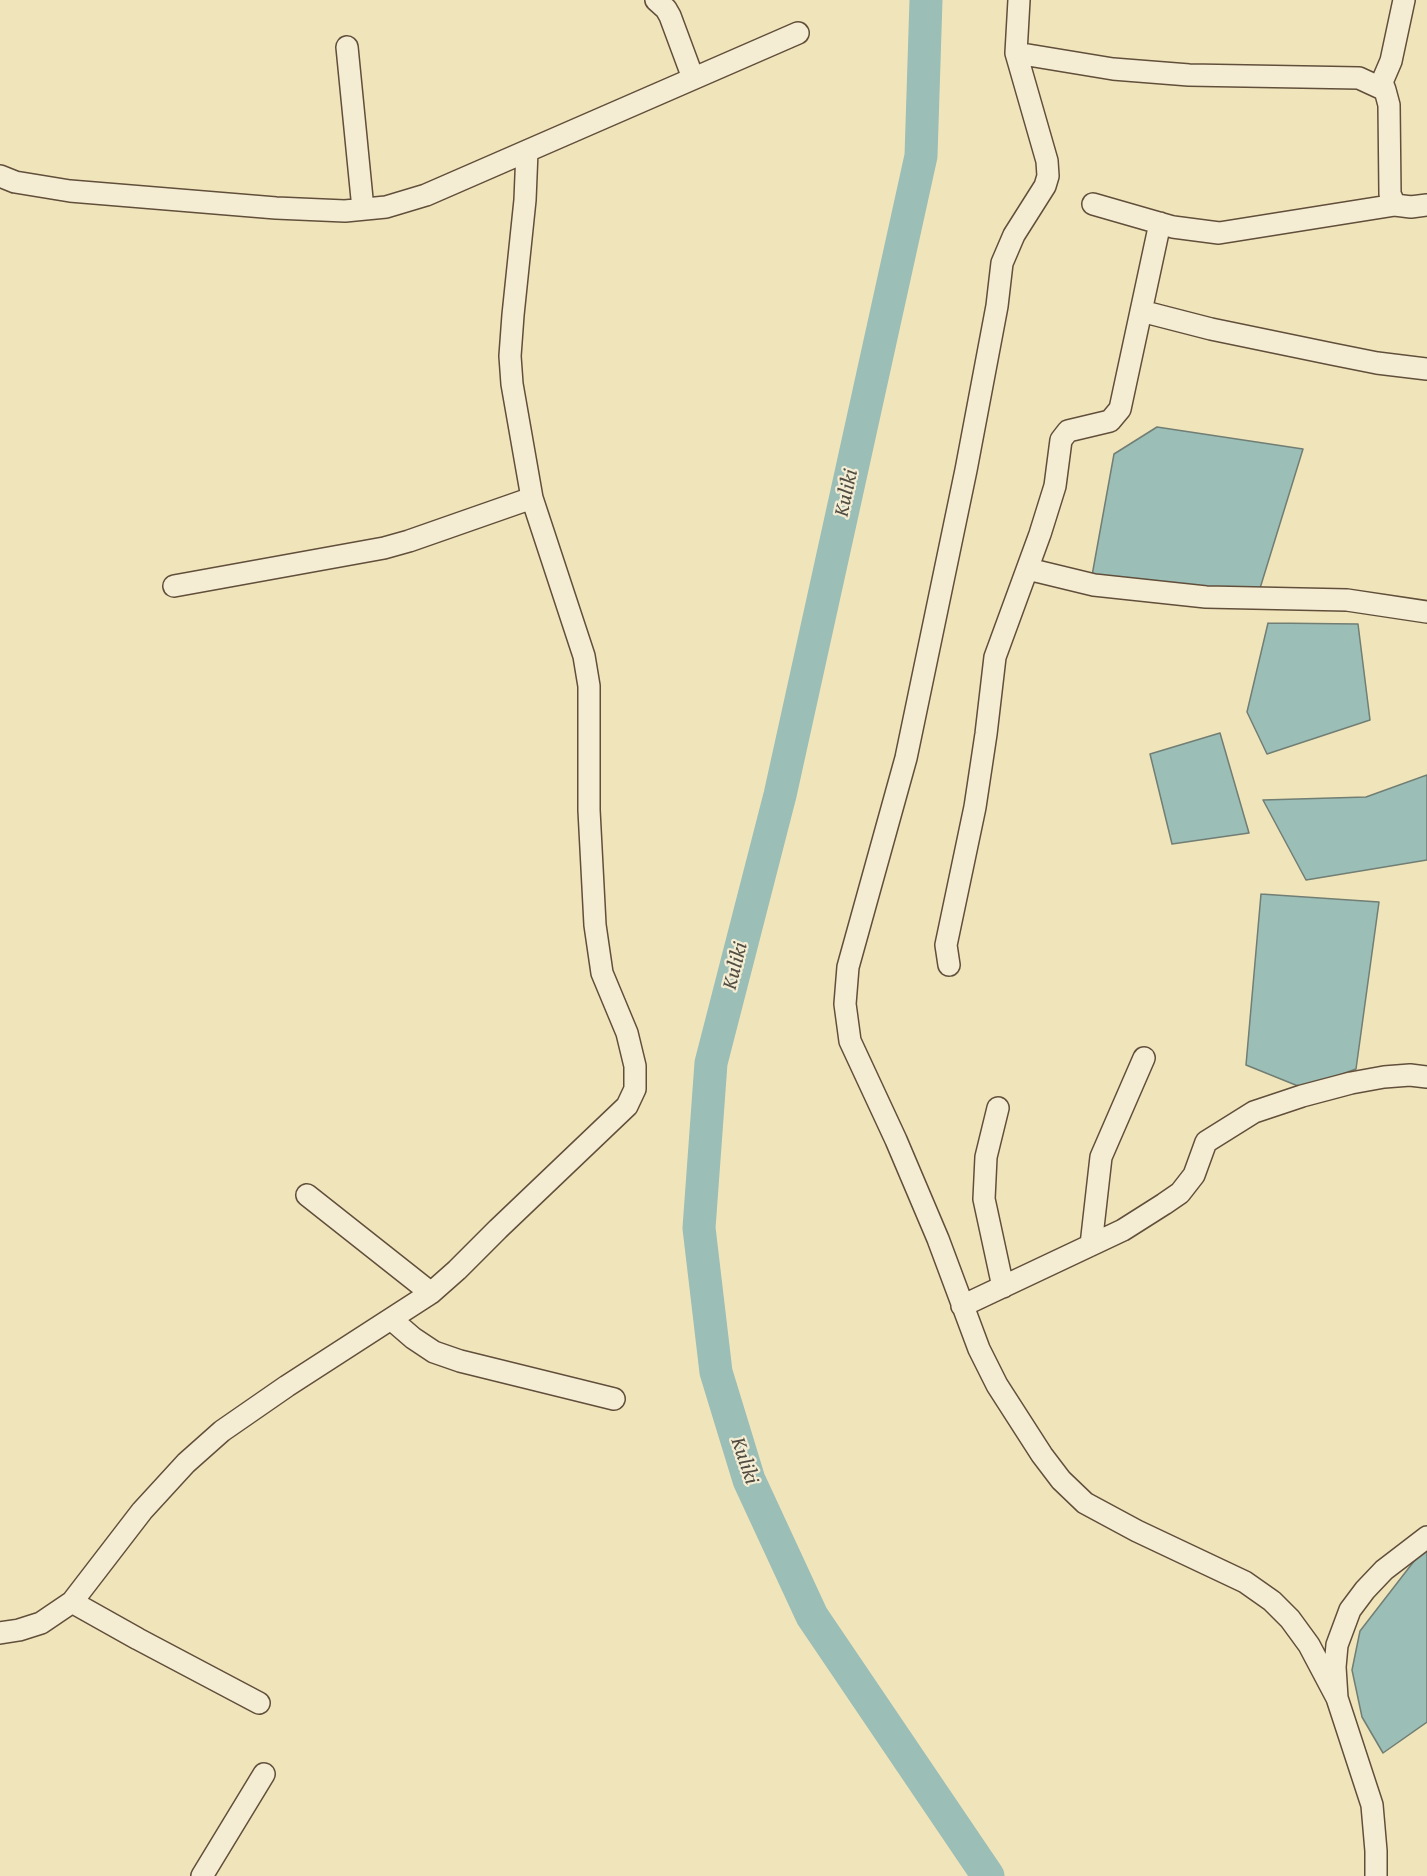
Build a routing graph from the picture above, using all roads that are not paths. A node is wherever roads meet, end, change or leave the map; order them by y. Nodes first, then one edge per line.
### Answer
1 (656, 0) edge
2 (1018, 0) edge
3 (1404, 0) edge
4 (798, 33) dead end
5 (347, 47) dead end
6 (1016, 53) junction
7 (693, 78) junction
8 (1385, 90) junction
9 (527, 151) junction
10 (0, 176) edge
11 (1093, 204) dead end
12 (1395, 205) junction
13 (1427, 205) edge
14 (363, 209) junction
15 (1160, 224) junction
16 (1141, 311) junction
17 (1427, 369) edge
18 (532, 498) junction
19 (1028, 569) junction
20 (174, 586) dead end
21 (1427, 612) edge
22 (949, 965) dead end
23 (1144, 1058) dead end
24 (1427, 1077) edge
25 (998, 1108) dead end
26 (307, 1195) dead end
27 (1091, 1245) junction
28 (1003, 1287) junction
29 (430, 1293) junction
30 (962, 1306) junction
31 (391, 1319) junction
32 (614, 1399) dead end
33 (1427, 1537) edge
34 (72, 1602) junction
35 (0, 1633) edge
36 (1337, 1698) junction
37 (259, 1703) dead end
38 (264, 1774) dead end
39 (202, 1876) edge
40 (1376, 1876) edge

1 - 7 street
2 - 6 street
3 - 8 street
4 - 7 street
5 - 14 street
6 - 8 street
6 - 30 street
7 - 9 street
8 - 12 street
9 - 14 street
9 - 18 street
10 - 14 street
11 - 15 street
12 - 13 street
12 - 15 street
15 - 16 street
16 - 17 street
16 - 19 street
18 - 20 street
18 - 29 street
19 - 21 street
19 - 22 street
23 - 27 street
24 - 27 street
25 - 28 street
26 - 29 street
27 - 28 street
28 - 30 street
29 - 31 street
30 - 36 street
31 - 32 street
31 - 34 street
33 - 36 street
34 - 35 street
34 - 37 street
36 - 40 street
38 - 39 street

